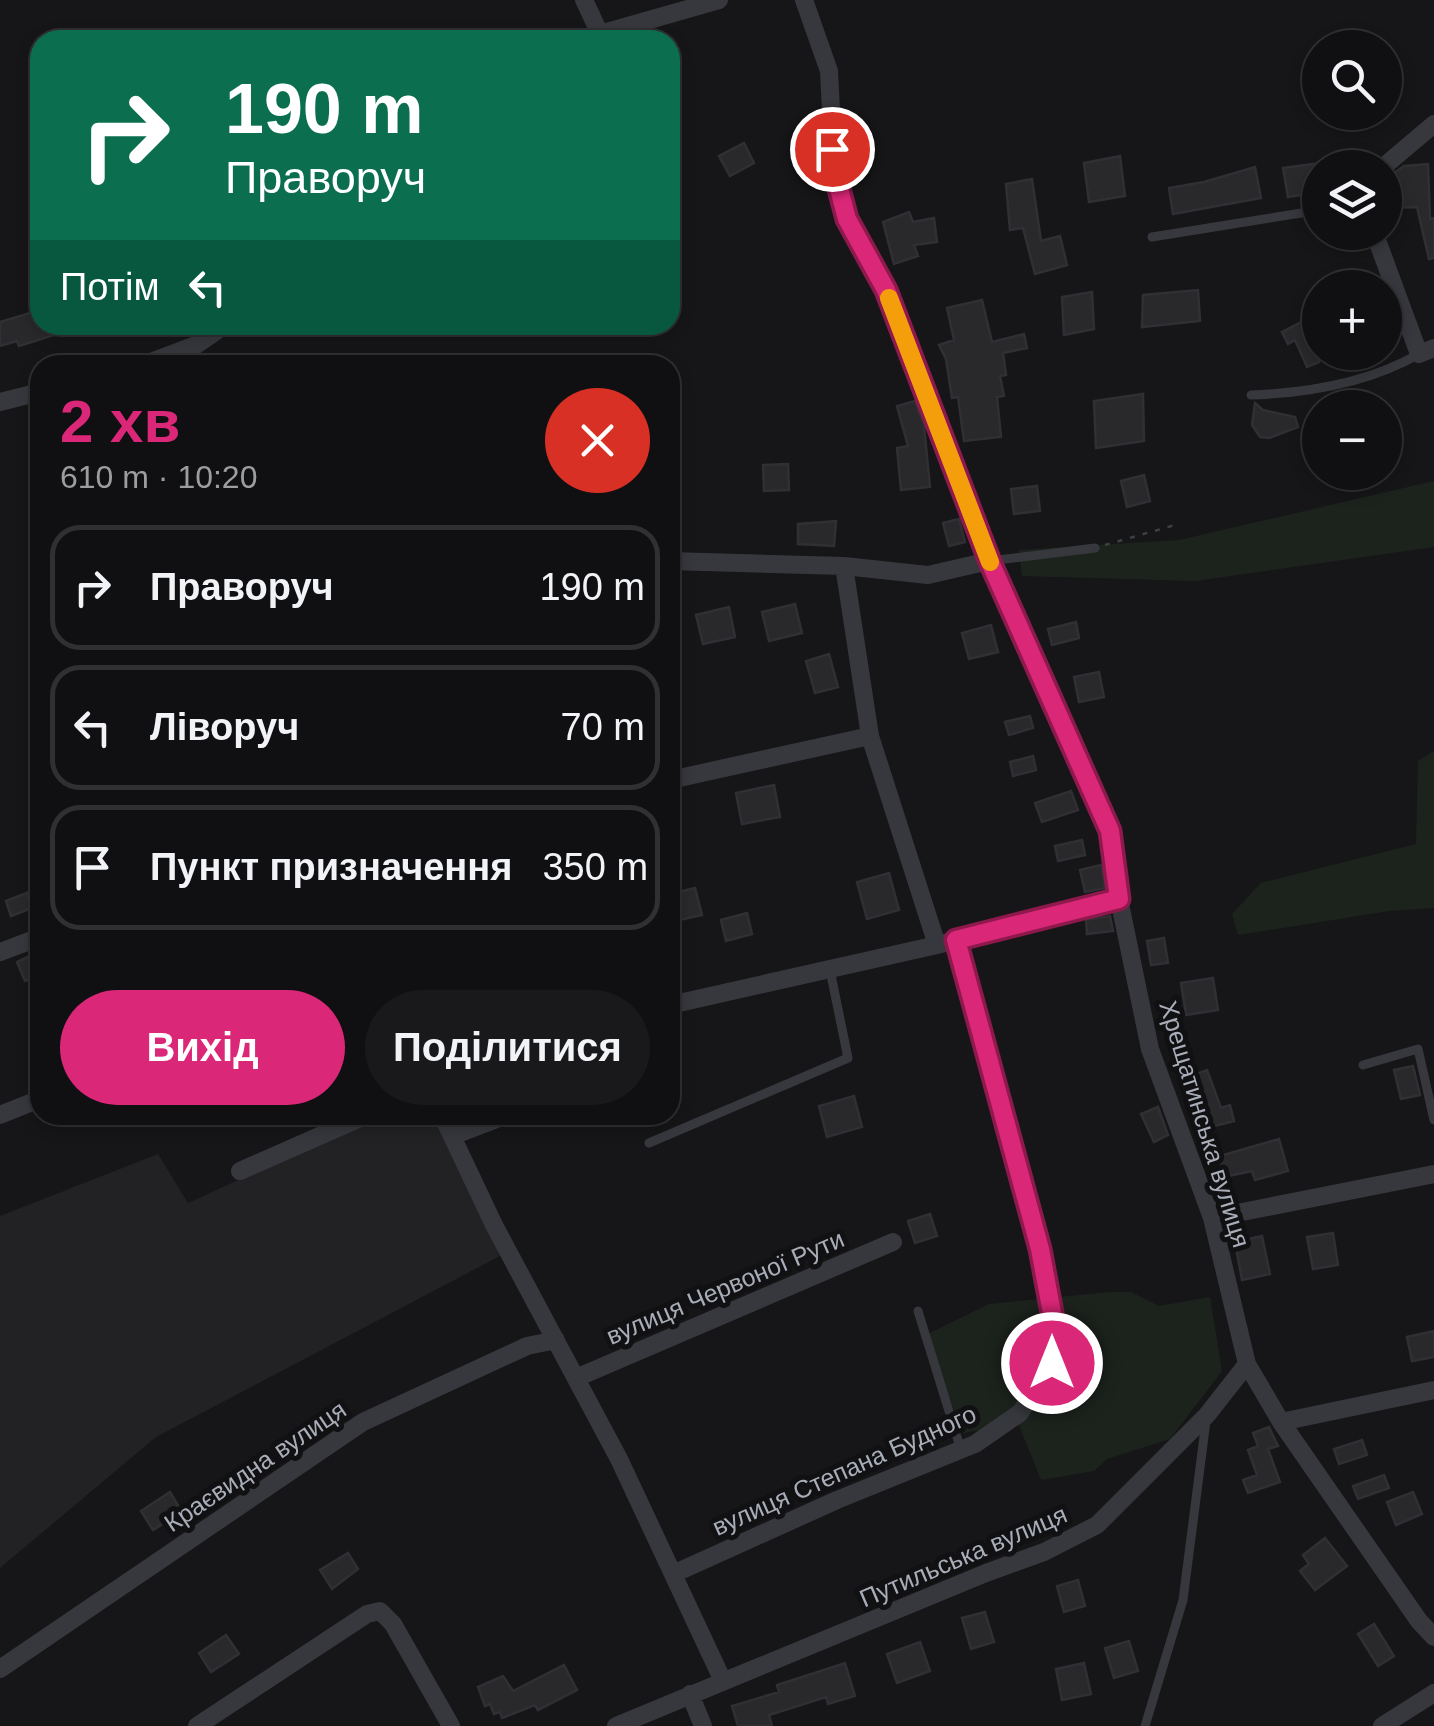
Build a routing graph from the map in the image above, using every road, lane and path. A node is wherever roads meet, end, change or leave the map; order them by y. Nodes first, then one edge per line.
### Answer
1 (584, 0) edge
2 (719, 0) edge
3 (804, 0) edge
4 (593, 30) edge
5 (618, 30) edge
6 (1434, 124) edge
7 (1402, 151) edge
8 (1302, 213) edge
9 (1152, 236) dead end
10 (1382, 250) edge
11 (210, 335) edge
12 (1427, 351) edge
13 (169, 355) edge
14 (30, 394) edge
15 (1250, 394) dead end
16 (0, 402) edge
17 (1175, 525) dead end
18 (1095, 548) joint
19 (680, 561) edge
20 (990, 562) junction
21 (844, 566) junction
22 (870, 736) junction
23 (680, 778) edge
24 (1119, 899) junction
25 (30, 940) edge
26 (956, 940) junction
27 (937, 945) junction
28 (0, 952) edge
29 (830, 967) junction
30 (680, 1003) edge
31 (1362, 1065) dead end
32 (30, 1103) edge
33 (0, 1115) edge
34 (1434, 1120) edge
35 (344, 1125) edge
36 (447, 1125) edge
37 (480, 1125) edge
38 (452, 1136) junction
39 (649, 1143) dead end
40 (240, 1171) dead end
41 (1434, 1174) edge
42 (1212, 1218) junction
43 (893, 1242) dead end
44 (918, 1311) dead end
45 (556, 1340) junction
46 (1247, 1364) junction
47 (576, 1378) junction
48 (1434, 1390) edge
49 (1207, 1415) junction
50 (1282, 1422) junction
51 (962, 1450) junction
52 (673, 1574) junction
53 (1434, 1636) edge
54 (0, 1669) edge
55 (724, 1681) junction
56 (690, 1694) junction
57 (1434, 1694) edge
58 (197, 1726) edge
59 (451, 1726) edge
60 (616, 1726) edge
61 (703, 1726) edge
62 (1144, 1726) edge
63 (1382, 1726) edge

1 - 4 street
2 - 5 street
3 - 20 street, Хрещатинська вулиця
6 - 7 street
8 - 9 lane
10 - 12 street
11 - 13 street
12 - 15 lane
14 - 16 street
17 - 18 path
18 - 20 lane
19 - 21 street
20 - 21 street
20 - 24 street, Хрещатинська вулиця
21 - 22 street
22 - 23 street
22 - 27 street
24 - 26 street
24 - 42 street, Хрещатинська вулиця
25 - 28 street
26 - 27 street
26 - 51 street, вулиця Степана Будного
27 - 29 street
29 - 30 street
29 - 39 lane
31 - 34 lane
32 - 33 street
35 - 40 street
36 - 38 street
37 - 38 street
38 - 45 street
41 - 42 street
42 - 46 street, Хрещатинська вулиця
43 - 47 street, вулиця Червоної Рути
44 - 51 lane
45 - 47 street
45 - 54 street, Краєвидна вулиця
46 - 49 street, Путильська вулиця
46 - 50 street
47 - 52 street
48 - 50 street
49 - 55 street, Путильська вулиця
49 - 62 lane
50 - 53 street
51 - 52 street, вулиця Степана Будного
52 - 55 street
55 - 56 street, Путильська вулиця
56 - 60 street, Путильська вулиця
56 - 61 street
57 - 63 street
58 - 59 street

